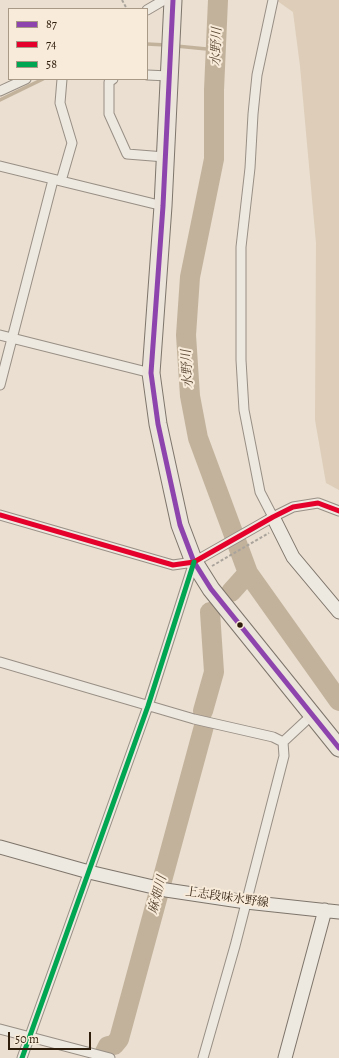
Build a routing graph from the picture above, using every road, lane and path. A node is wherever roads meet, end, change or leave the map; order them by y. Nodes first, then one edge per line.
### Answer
1 (164, 0) edge
2 (173, 0) edge
3 (273, 0) edge
4 (148, 9) edge
5 (148, 74) edge
6 (169, 76) junction
7 (24, 80) edge
8 (62, 80) edge
9 (112, 80) edge
10 (0, 91) edge
11 (165, 157) junction
12 (0, 166) edge
13 (57, 181) junction
14 (163, 206) junction
15 (0, 335) edge
16 (12, 338) junction
17 (151, 373) junction
18 (0, 384) edge
19 (339, 511) edge
20 (0, 515) edge
21 (273, 517) junction
22 (272, 532) dead end
23 (203, 562) junction
24 (339, 612) edge
25 (0, 662) edge
26 (148, 706) junction
27 (312, 716) junction
28 (283, 742) junction
29 (339, 748) edge
30 (0, 847) edge
31 (89, 872) junction
32 (246, 902) junction
33 (325, 910) junction
34 (339, 912) edge
35 (0, 1028) edge
36 (29, 1036) junction
37 (22, 1058) edge
38 (110, 1058) edge
39 (204, 1058) edge
40 (285, 1058) edge

1 - 4 street
2 - 6 highway
3 - 21 street
5 - 6 street
6 - 11 highway
7 - 10 street
8 - 13 street
9 - 11 street
11 - 14 highway
12 - 13 street
13 - 14 street
13 - 16 street
14 - 17 highway
15 - 16 street
16 - 17 street
16 - 18 street
17 - 23 highway
19 - 21 street
20 - 23 street
21 - 23 street
21 - 24 street
22 - 23 path
23 - 26 street
23 - 27 highway
25 - 26 street
26 - 28 street
26 - 31 street
27 - 28 street
27 - 29 highway
28 - 32 street
30 - 31 street, 上志段味水野線
31 - 32 street, 上志段味水野線
31 - 36 street
32 - 33 street, 上志段味水野線
32 - 39 street
33 - 34 street, 上志段味水野線
33 - 40 street
35 - 36 street
36 - 37 street
36 - 38 street

